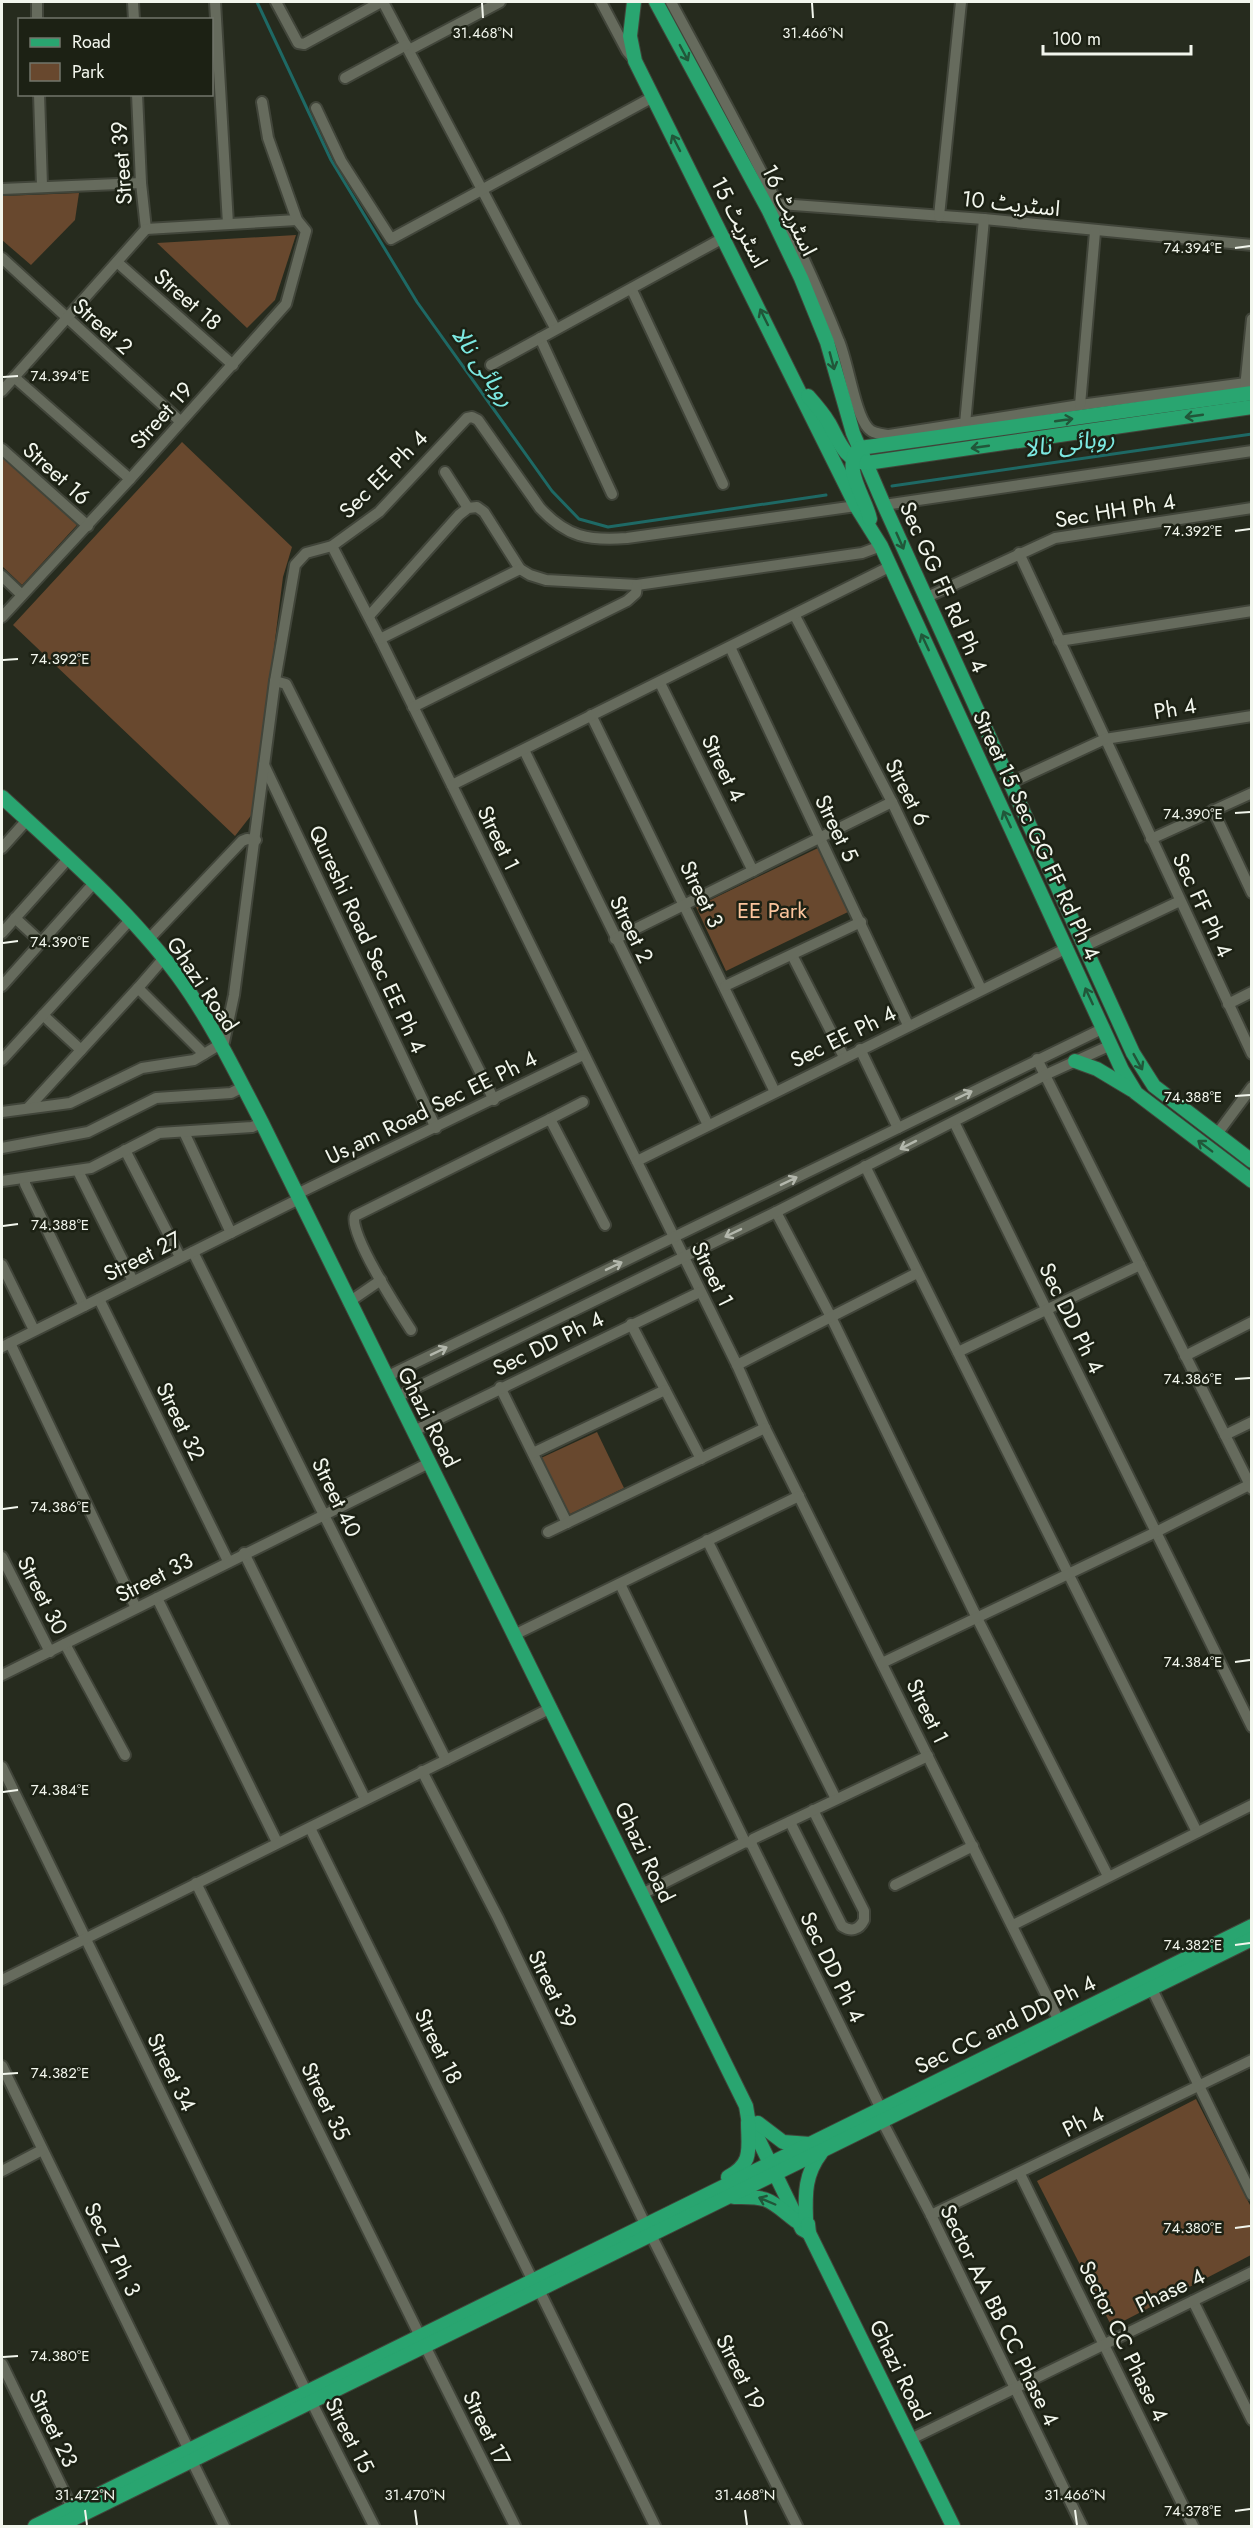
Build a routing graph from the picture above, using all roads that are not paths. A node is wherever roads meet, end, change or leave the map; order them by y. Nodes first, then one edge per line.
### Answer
1 (37, 2) edge
2 (133, 2) edge
3 (215, 2) edge
4 (276, 2) edge
5 (382, 2) edge
6 (500, 2) edge
7 (601, 2) edge
8 (634, 2) edge
9 (656, 2) edge
10 (671, 2) edge
11 (961, 2) edge
12 (37, 18) edge
13 (134, 18) edge
14 (676, 24) junction
15 (408, 47) junction
16 (635, 61) junction
17 (345, 78) dead end
18 (39, 96) edge
19 (137, 96) edge
20 (653, 97) junction
21 (262, 102) dead end
22 (316, 108) dead end
23 (141, 183) junction
24 (42, 186) junction
25 (2, 189) edge
26 (483, 190) junction
27 (775, 208) junction
28 (939, 216) junction
29 (984, 219) junction
30 (297, 220) junction
31 (228, 224) junction
32 (146, 229) junction
33 (1095, 231) junction
34 (725, 237) junction
35 (1251, 245) edge
36 (2, 258) edge
37 (117, 262) junction
38 (632, 290) junction
39 (67, 319) junction
40 (1251, 319) edge
41 (555, 328) junction
42 (540, 338) junction
43 (233, 365) junction
44 (491, 365) dead end
45 (14, 377) junction
46 (797, 383) junction
47 (1247, 390) edge
48 (2, 391) edge
49 (1080, 405) junction
50 (1110, 407) junction
51 (1251, 407) edge
52 (180, 421) junction
53 (965, 424) junction
54 (2, 449) edge
55 (1251, 451) edge
56 (860, 457) junction
57 (836, 464) joint
58 (445, 472) dead end
59 (130, 479) junction
60 (723, 484) dead end
61 (612, 494) dead end
62 (884, 505) junction
63 (856, 506) junction
64 (468, 508) junction
65 (1251, 508) edge
66 (87, 526) junction
67 (872, 529) junction
68 (332, 546) junction
69 (881, 546) junction
70 (1019, 553) junction
71 (891, 566) junction
72 (520, 568) junction
73 (2, 576) edge
74 (637, 585) junction
75 (21, 595) junction
76 (926, 598) junction
77 (1251, 611) edge
78 (369, 616) junction
79 (795, 616) junction
80 (2, 617) edge
81 (380, 639) junction
82 (1059, 641) junction
83 (730, 647) junction
84 (275, 681) junction
85 (660, 683) junction
86 (413, 707) junction
87 (591, 715) junction
88 (1251, 716) edge
89 (1105, 739) junction
90 (524, 750) junction
91 (264, 765) junction
92 (1010, 783) junction
93 (452, 785) junction
94 (1251, 793) edge
95 (2, 798) edge
96 (892, 802) junction
97 (1213, 810) junction
98 (27, 820) junction
99 (821, 838) junction
100 (1151, 839) junction
101 (256, 840) junction
102 (2, 848) edge
103 (68, 859) junction
104 (753, 871) junction
105 (94, 883) junction
106 (1251, 893) edge
107 (1180, 901) junction
108 (685, 904) junction
109 (15, 918) junction
110 (130, 920) junction
111 (861, 922) junction
112 (2, 933) edge
113 (615, 939) junction
114 (148, 940) junction
115 (41, 942) junction
116 (1085, 946) junction
117 (1067, 948) junction
118 (792, 955) junction
119 (164, 958) junction
120 (4, 978) edge
121 (725, 986) junction
122 (138, 988) junction
123 (981, 989) junction
124 (1251, 992) edge
125 (1228, 1004) junction
126 (43, 1015) junction
127 (908, 1025) junction
128 (1104, 1028) junction
129 (1111, 1045) junction
130 (220, 1046) junction
131 (860, 1049) junction
132 (81, 1050) junction
133 (204, 1054) junction
134 (1251, 1054) edge
135 (583, 1055) junction
136 (844, 1057) junction
137 (1037, 1059) junction
138 (2, 1060) edge
139 (1075, 1060) junction
140 (1045, 1075) junction
141 (243, 1087) junction
142 (1251, 1087) edge
143 (775, 1092) junction
144 (1136, 1093) junction
145 (494, 1100) junction
146 (583, 1102) dead end
147 (28, 1108) junction
148 (2, 1112) edge
149 (550, 1119) junction
150 (954, 1122) junction
151 (262, 1123) junction
152 (708, 1125) junction
153 (436, 1128) junction
154 (898, 1128) junction
155 (184, 1132) junction
156 (1217, 1134) junction
157 (2, 1148) edge
158 (125, 1150) junction
159 (637, 1161) junction
160 (1251, 1161) edge
161 (865, 1166) junction
162 (78, 1171) junction
163 (25, 1178) junction
164 (2, 1181) edge
165 (1251, 1181) edge
166 (298, 1197) junction
167 (776, 1212) junction
168 (604, 1225) dead end
169 (231, 1233) junction
170 (674, 1238) junction
171 (193, 1251) junction
172 (180, 1257) junction
173 (683, 1257) junction
174 (2, 1265) edge
175 (1140, 1265) junction
176 (917, 1273) junction
177 (381, 1280) junction
178 (133, 1281) junction
179 (700, 1292) junction
180 (99, 1299) junction
181 (349, 1302) junction
182 (84, 1306) junction
183 (1046, 1310) junction
184 (831, 1317) junction
185 (1251, 1322) edge
186 (631, 1324) junction
187 (34, 1330) junction
188 (411, 1330) dead end
189 (6, 1345) edge
190 (958, 1353) junction
191 (1185, 1356) junction
192 (737, 1365) junction
193 (386, 1377) junction
194 (500, 1388) junction
195 (665, 1390) junction
196 (397, 1397) junction
197 (1251, 1422) edge
198 (765, 1428) junction
199 (414, 1431) junction
200 (1225, 1435) junction
201 (532, 1453) junction
202 (701, 1459) junction
203 (429, 1463) junction
204 (1250, 1487) edge
205 (799, 1496) junction
206 (325, 1517) junction
207 (567, 1522) junction
208 (548, 1532) dead end
209 (1156, 1532) junction
210 (707, 1540) junction
211 (244, 1553) junction
212 (228, 1561) junction
213 (3, 1562) edge
214 (1068, 1574) junction
215 (620, 1584) junction
216 (157, 1598) junction
217 (136, 1608) junction
218 (977, 1618) junction
219 (514, 1635) junction
220 (65, 1644) junction
221 (50, 1652) junction
222 (882, 1663) junction
223 (2, 1675) edge
224 (551, 1708) junction
225 (1251, 1726) edge
226 (125, 1755) dead end
227 (928, 1756) junction
228 (446, 1760) junction
229 (2, 1767) edge
230 (422, 1771) junction
231 (365, 1799) junction
232 (836, 1799) junction
233 (1251, 1805) edge
234 (813, 1810) junction
235 (790, 1822) junction
236 (310, 1828) junction
237 (1197, 1832) junction
238 (277, 1842) junction
239 (748, 1842) junction
240 (973, 1846) junction
241 (1108, 1876) junction
242 (196, 1883) junction
243 (895, 1885) dead end
244 (642, 1894) junction
245 (1013, 1925) junction
246 (1251, 1926) edge
247 (86, 1938) junction
248 (1251, 1939) edge
249 (2, 1980) edge
250 (1150, 1987) junction
251 (1059, 2021) junction
252 (1251, 2060) edge
253 (2, 2066) edge
254 (1200, 2085) junction
255 (881, 2115) junction
256 (751, 2116) junction
257 (818, 2147) junction
258 (42, 2150) junction
259 (776, 2168) junction
260 (2, 2170) edge
261 (1020, 2174) junction
262 (723, 2194) junction
263 (1251, 2195) edge
264 (931, 2216) junction
265 (805, 2226) junction
266 (649, 2230) junction
267 (1251, 2272) edge
268 (536, 2286) junction
269 (1193, 2301) junction
270 (423, 2341) junction
271 (1103, 2344) junction
272 (2, 2364) edge
273 (1013, 2388) junction
274 (309, 2398) junction
275 (1251, 2420) edge
276 (911, 2439) junction
277 (191, 2456) junction
278 (77, 2517) edge
279 (35, 2526) edge
280 (59, 2526) edge
281 (224, 2526) edge
282 (374, 2526) edge
283 (514, 2526) edge
284 (655, 2526) edge
285 (797, 2526) edge
286 (953, 2526) edge
287 (1082, 2526) edge
288 (1193, 2526) edge

1 - 12 street
2 - 13 street
3 - 31 street
4 - 5 street
5 - 15 street
6 - 15 street
7 - 16 street, اسٹریٹ 15
8 - 16 main road
9 - 14 main road, اسٹریٹ 16
10 - 14 street
11 - 28 street
14 - 27 main road, اسٹریٹ 16
15 - 17 street
15 - 26 street
16 - 20 main road, اسٹریٹ 15
18 - 24 street
19 - 23 street, Street 39
20 - 26 street
34 -> 20 main road, اسٹریٹ 15
21 - 30 street
22 - 26 street
23 - 24 street
23 - 32 street, Street 39
24 - 25 street
26 - 41 street
27 - 28 street, اسٹریٹ 10
27 - 53 street
27 -> 56 main road, اسٹریٹ 16
28 - 29 street, اسٹریٹ 10
29 - 33 street, اسٹریٹ 10
29 - 53 street
30 - 31 street
30 - 43 street, Street 19
31 - 32 street
32 - 37 street
33 - 35 street, اسٹریٹ 10
33 - 49 street
34 - 38 street
46 -> 34 main road, اسٹریٹ 15
36 - 39 street, Street 2
37 - 39 street
37 - 43 street, Street 18
38 - 41 street
38 - 60 street
39 - 45 street
39 - 52 street, Street 2
40 - 47 street
41 - 42 street
42 - 44 street
42 - 61 street
43 - 52 street, Street 19
45 - 48 street
45 - 59 street
46 - 56 main road
46 - 57 main road, اسٹریٹ 15
47 - 50 main road
49 - 50 street
49 - 53 street
56 -> 50 main road
51 -> 56 main road
52 - 59 street, Street 19
54 - 66 street, Street 16
55 - 62 street
56 - 62 main road, Sec GG FF Rd Ph 4
56 - 67 main road
57 - 63 main road, Street 15 Sec GG FF Rd Ph 4
58 - 64 street
59 - 66 street, Street 19
62 -> 76 main road, Sec GG FF Rd Ph 4
63 - 67 main road, Street 15 Sec GG FF Rd Ph 4
63 - 68 street, Sec EE Ph 4
64 - 72 street
64 - 78 street
65 - 70 street, Sec HH Ph 4
66 - 75 street, Street 19
67 - 69 main road, Street 15 Sec GG FF Rd Ph 4
68 - 78 street, Street 1
68 - 84 street, Sec EE Ph 4
69 - 71 main road, Street 15 Sec GG FF Rd Ph 4
69 - 74 street
70 - 76 street, Sec HH Ph 4
70 - 82 street, Sec FF Ph 4
71 - 79 street
117 -> 71 main road, Street 15 Sec GG FF Rd Ph 4
72 - 74 street
72 - 81 street
73 - 75 street
74 - 86 street
75 - 80 street, Street 19
76 - 92 main road, Sec GG FF Rd Ph 4
77 - 82 street
78 - 81 street, Street 1
79 - 83 street
79 - 96 street, Street 6
81 - 86 street, Street 1
82 - 89 street, Sec FF Ph 4
83 - 85 street
83 - 99 street, Street 5
84 - 91 street, Sec EE Ph 4
84 - 145 street
85 - 87 street
85 - 104 street, Street 4
86 - 93 street, Street 1
87 - 90 street
87 - 108 street, Street 3
88 - 89 street, Ph 4
89 - 92 street
89 - 100 street, Sec FF Ph 4
90 - 93 street
90 - 113 street, Street 2
91 - 101 street, Sec EE Ph 4
91 - 153 street, Qureshi Road Sec EE Ph 4
92 - 116 main road, Sec GG FF Rd Ph 4
93 - 135 street, Street 1
94 - 97 street
95 - 98 main road, Ghazi Road
96 - 99 street
96 - 123 street, Street 6
97 - 100 street
97 - 106 street
98 - 102 street
98 - 103 main road, Ghazi Road
99 - 104 street
99 - 111 street, Street 5
100 - 107 street, Sec FF Ph 4
101 - 114 street
101 - 130 street, Sec EE Ph 4
103 - 105 main road, Ghazi Road
103 - 109 street
104 - 108 street
105 - 110 main road, Ghazi Road
105 - 115 street
107 - 116 street
107 - 125 street, Sec FF Ph 4
108 - 113 street
108 - 121 street, Street 3
109 - 112 street
109 - 115 street
110 - 114 main road, Ghazi Road
110 - 126 street
111 - 118 street
111 - 127 street, Street 5
113 - 152 street, Street 2
114 - 119 main road, Ghazi Road
115 - 120 street
116 -> 156 main road, Sec GG FF Rd Ph 4
117 - 123 street, Sec EE Ph 4
128 -> 117 main road, Street 15 Sec GG FF Rd Ph 4
118 - 121 street
118 - 136 street
119 - 122 street
119 - 130 main road, Ghazi Road
121 - 143 street, Street 3
122 - 132 street
122 - 133 street
123 - 127 street, Sec EE Ph 4
124 - 125 street
125 - 134 street, Sec FF Ph 4
126 - 132 street
126 - 138 street
127 - 131 street, Sec EE Ph 4
128 - 129 main road, Street 15 Sec GG FF Rd Ph 4
128 - 137 street
129 - 139 street
129 - 144 main road, Street 15 Sec GG FF Rd Ph 4
130 - 133 street
130 - 141 main road, Ghazi Road
131 - 136 street, Sec EE Ph 4
131 - 154 street
132 - 147 street
133 - 147 street
135 - 145 street, Us,am Road Sec EE Ph 4
135 - 159 street, Street 1
136 - 143 street, Sec EE Ph 4
137 - 140 street
154 -> 137 street
139 - 140 street
139 - 144 main road
140 - 150 street
140 - 175 street
141 - 151 main road, Ghazi Road
141 - 157 street
142 - 156 street
143 - 152 street, Sec EE Ph 4
165 -> 144 main road, Street 15 Sec GG FF Rd Ph 4
145 - 153 street, Us,am Road Sec EE Ph 4
146 - 149 street
147 - 148 street
149 - 168 street
149 - 177 street
150 -> 161 street
150 - 183 street, Sec DD Ph 4
151 - 155 street
151 - 166 main road, Ghazi Road
152 - 159 street, Sec EE Ph 4
153 - 166 street, Us,am Road Sec EE Ph 4
170 -> 154 street
155 - 158 street
155 - 169 street
156 - 160 main road, Sec GG FF Rd Ph 4
158 - 162 street
158 - 172 street
159 - 170 street, Street 1
161 - 167 street
161 - 176 street
162 - 163 street
162 - 178 street
163 - 164 street
163 - 182 street
166 - 169 street, Street 27
166 - 181 main road, Ghazi Road
167 -> 173 street
167 - 184 street
169 - 171 street, Street 27
170 - 173 street, Street 1
193 -> 170 street
171 - 172 street, Street 27
171 - 206 street, Street 40
172 - 178 street, Street 27
173 - 179 street, Street 1
173 - 196 street
174 - 187 street
175 - 183 street
175 - 191 street
176 - 184 street
176 - 190 street
177 - 181 street
177 - 188 street
178 - 180 street, Street 27
179 - 186 street, Sec DD Ph 4
179 - 192 street, Street 1
180 - 182 street, Street 27
180 - 212 street, Street 32
181 - 193 main road, Ghazi Road
182 - 187 street, Street 27
183 - 190 street
183 - 209 street, Sec DD Ph 4
184 - 192 street
184 - 218 street
185 - 191 street
186 - 194 street, Sec DD Ph 4
186 - 195 street
187 - 189 street, Street 27
189 - 217 street
190 - 214 street
191 - 200 street
192 - 198 street, Street 1
193 - 196 main road, Ghazi Road
194 - 199 street, Sec DD Ph 4
194 - 201 street
195 - 201 street
195 - 202 street
196 - 199 main road, Ghazi Road
197 - 200 street
198 - 202 street
198 - 205 street, Street 1
199 - 203 main road, Ghazi Road
200 - 204 street
201 - 207 street
202 - 207 street
203 - 206 street, Street 33
203 - 219 main road, Ghazi Road
204 - 209 street
205 - 210 street
205 - 222 street, Street 1
206 - 211 street, Street 33
206 - 228 street, Street 40
207 - 208 street
209 - 214 street
209 - 225 street, Sec DD Ph 4
210 - 215 street
210 - 232 street
211 - 212 street, Street 33
211 - 231 street
212 - 216 street, Street 33
213 - 221 street, Street 30
214 - 218 street
214 - 237 street
215 - 219 street
215 - 239 street, Sec DD Ph 4
216 - 217 street, Street 33
216 - 238 street
217 - 220 street, Street 33
218 - 222 street
218 - 241 street
219 - 224 main road, Ghazi Road
220 - 221 street, Street 33
220 - 226 street
221 - 223 street, Street 33
222 - 227 street, Street 1
224 - 228 street
224 - 244 main road, Ghazi Road
227 - 232 street
227 - 240 street, Street 1
228 - 230 street
229 - 247 street, Street 34
230 - 231 street
230 - 266 street, Street 39
231 - 236 street
232 - 234 street
233 - 237 street
234 - 235 street
234 - 235 street
235 - 239 street
236 - 238 street
236 - 268 street, Street 18
237 - 241 street
238 - 242 street
239 - 244 street
239 - 255 street, Sec DD Ph 4
240 - 243 street
240 - 245 street, Street 1
241 - 245 street
242 - 247 street
242 - 270 street, Street 35
244 - 256 main road, Ghazi Road
245 - 251 street, Street 1
246 - 251 main road, Sec CC and DD Ph 4
247 - 249 street
247 - 274 street, Street 34
248 - 250 main road, Sec CC and DD Ph 4
250 - 254 street
250 - 255 main road, Sec CC and DD Ph 4
251 - 255 main road, Sec CC and DD Ph 4
252 - 254 street, Ph 4
253 - 258 street, Sec Z Ph 3
254 - 261 street, Ph 4
254 - 263 street
255 - 257 main road, Sec CC and DD Ph 4
255 - 264 street, Sector AA BB CC Phase 4
256 - 257 main road
256 - 259 main road, Ghazi Road
256 - 262 main road
257 - 259 main road, Sec CC and DD Ph 4
257 - 265 main road
258 - 260 street
258 - 277 street, Sec Z Ph 3
259 - 262 main road, Sec CC and DD Ph 4
259 - 265 main road, Ghazi Road
261 - 264 street, Ph 4
261 - 271 street, Sector CC Phase 4
265 -> 262 main road
262 - 266 main road, Sec CC and DD Ph 4
264 - 273 street, Sector AA BB CC Phase 4
265 - 276 main road, Ghazi Road
266 - 268 main road, Sec CC and DD Ph 4
266 - 285 street, Street 19
267 - 269 street, Phase 4
268 - 270 main road, Sec CC and DD Ph 4
268 - 284 street, Street 18
269 - 271 street, Phase 4
269 - 275 street
270 - 274 main road, Sec CC and DD Ph 4
270 - 283 street, Street 17
271 - 273 street, Phase 4
271 - 288 street, Sector CC Phase 4
272 - 278 street, Street 23
273 - 276 street, Phase 4
273 - 287 street, Sector AA BB CC Phase 4
274 - 277 main road, Sec CC and DD Ph 4
274 - 282 street, Street 15
276 - 286 main road, Ghazi Road
277 - 278 main road, Sec CC and DD Ph 4
277 - 281 street, Sec Z Ph 3
278 - 279 main road
278 - 280 main road

